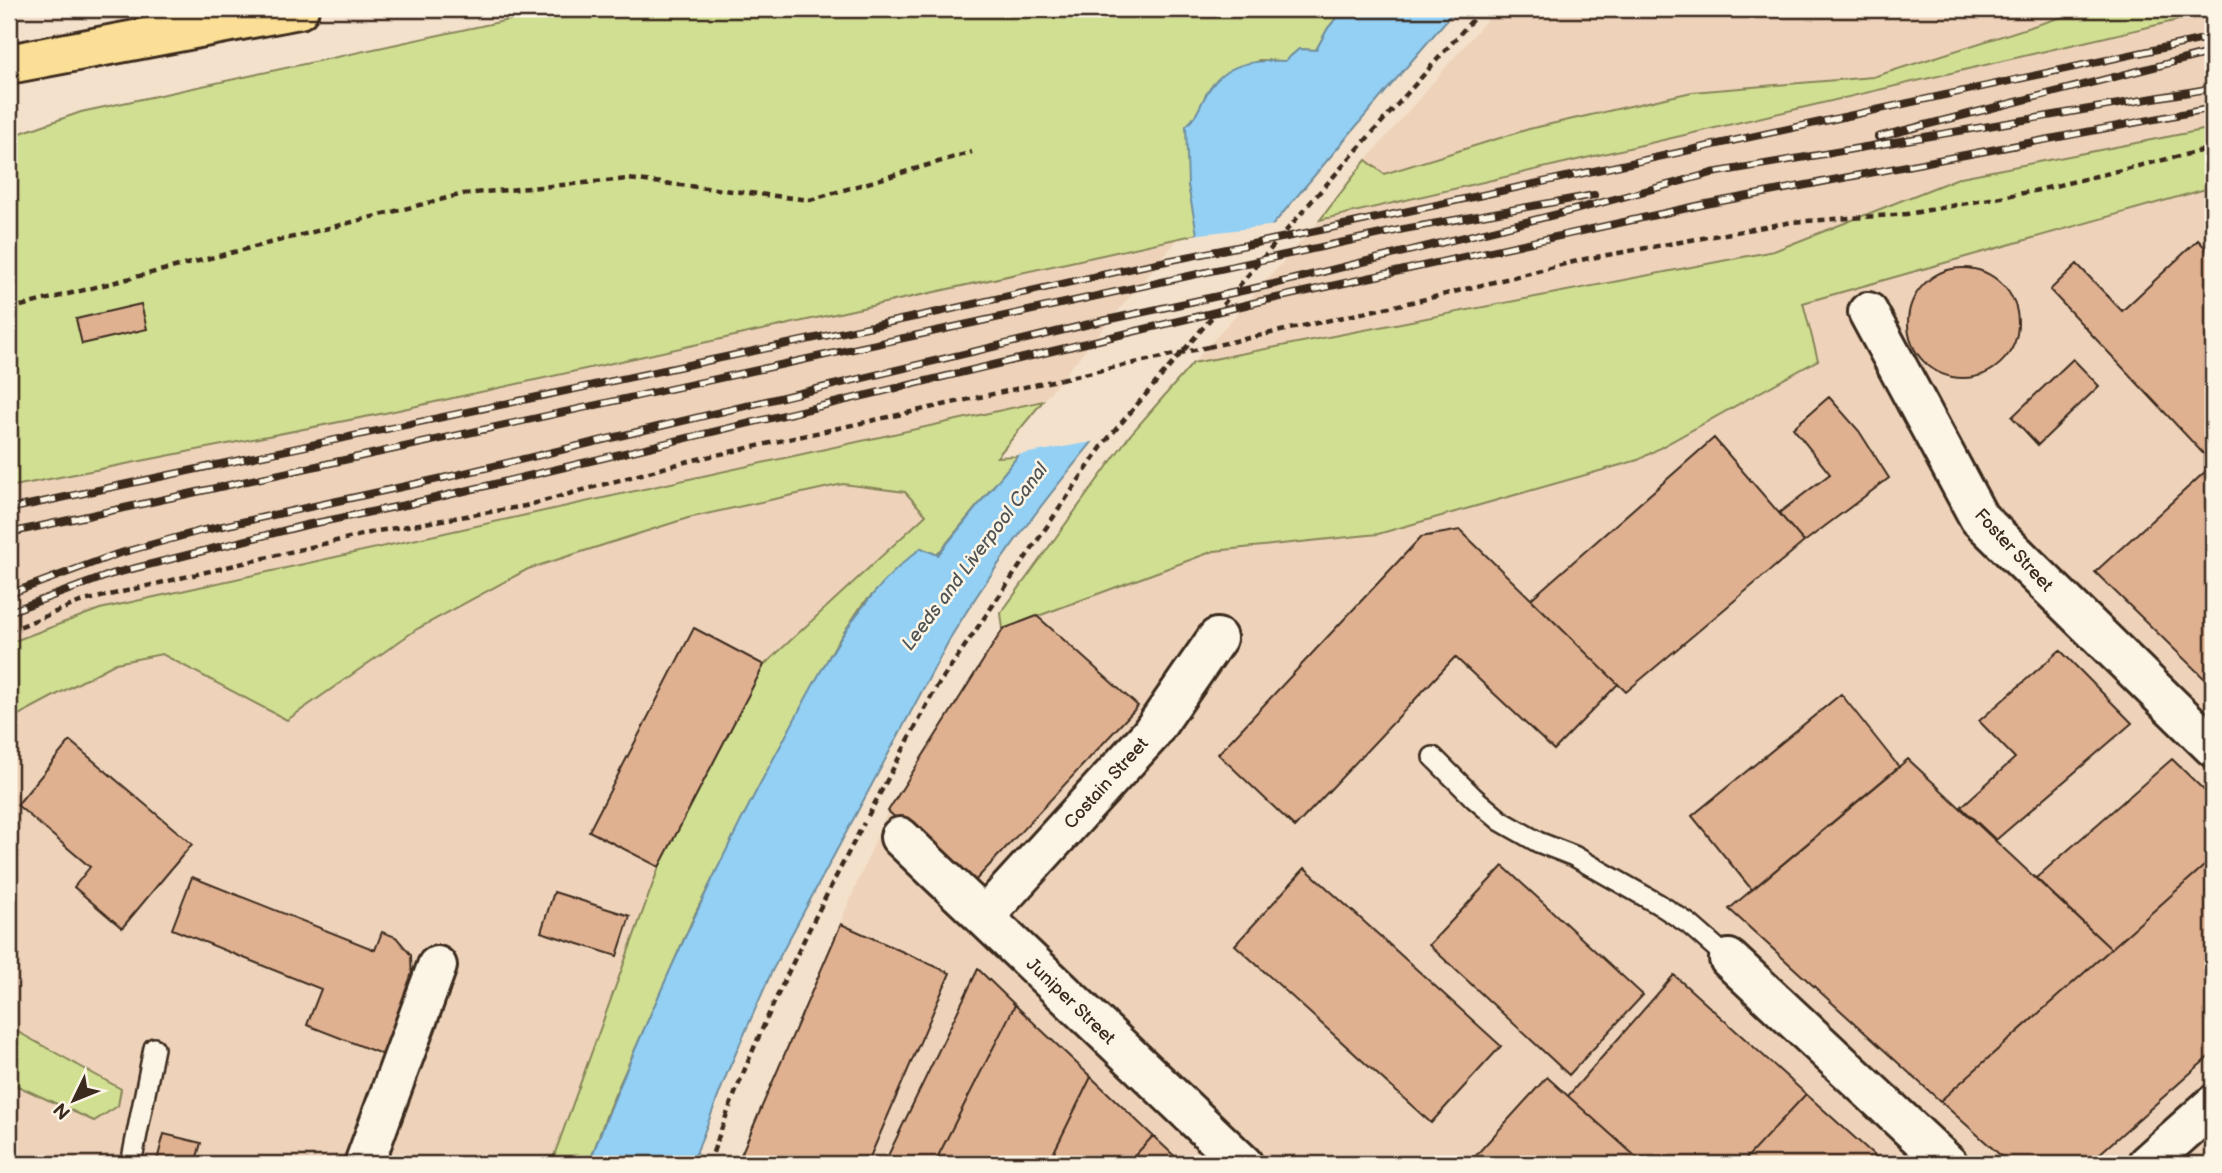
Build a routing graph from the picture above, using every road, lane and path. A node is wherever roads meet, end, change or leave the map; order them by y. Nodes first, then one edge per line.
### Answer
1 (299, 9) edge
2 (1482, 9) edge
3 (159, 23) edge
4 (17, 52) edge
5 (2213, 148) edge
6 (972, 152) dead end
7 (9, 309) edge
8 (1868, 312) dead end
9 (9, 631) edge
10 (1217, 638) dead end
11 (2213, 747) edge
12 (1433, 757) dead end
13 (900, 837) dead end
14 (984, 917) junction
15 (1729, 959) joint
16 (437, 966) dead end
17 (154, 1048) dead end
18 (2213, 1105) edge
19 (131, 1164) edge
20 (364, 1164) edge
21 (709, 1164) edge
22 (1244, 1164) edge
23 (1948, 1164) edge
24 (2147, 1164) edge

1 - 3 main road
2 - 21 path
3 - 4 main road
5 - 9 path, bridge
6 - 7 path
8 - 11 street, Foster Street
10 - 14 street, Costain Street
12 - 15 lane
13 - 14 street, Juniper Street
14 - 22 street, Juniper Street
15 - 23 street
16 - 20 street
17 - 19 lane
18 - 24 street

